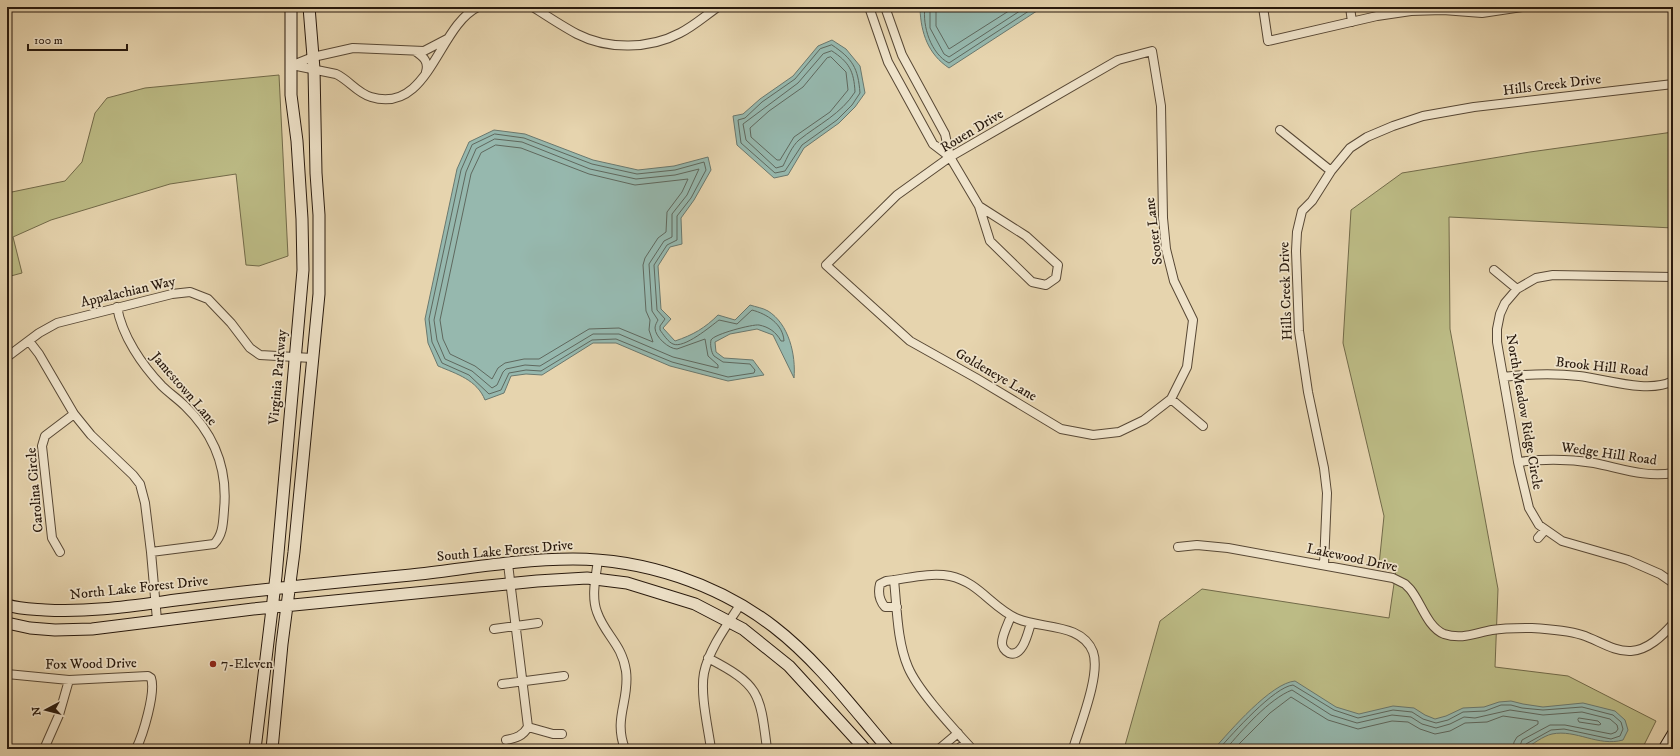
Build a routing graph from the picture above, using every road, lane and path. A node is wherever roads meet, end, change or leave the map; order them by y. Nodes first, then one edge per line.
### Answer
1 (291, 7) edge
2 (309, 7) edge
3 (478, 7) edge
4 (533, 7) edge
5 (718, 7) edge
6 (869, 7) edge
7 (885, 7) edge
8 (1263, 7) edge
9 (1350, 7) edge
10 (1522, 7) edge
11 (1433, 9) edge
12 (1352, 22) junction
13 (448, 39) junction
14 (415, 51) junction
15 (1152, 51) joint
16 (313, 57) junction
17 (292, 65) junction
18 (314, 69) junction
19 (425, 75) junction
20 (1673, 84) edge
21 (1280, 130) dead end
22 (950, 157) junction
23 (1331, 171) junction
24 (979, 206) junction
25 (826, 265) joint
26 (1494, 270) dead end
27 (1673, 277) edge
28 (1517, 289) junction
29 (117, 307) junction
30 (29, 341) junction
31 (7, 357) edge
32 (295, 357) junction
33 (312, 358) junction
34 (1503, 377) junction
35 (1673, 381) edge
36 (1171, 399) junction
37 (74, 414) junction
38 (1203, 426) dead end
39 (1518, 462) junction
40 (1673, 474) edge
41 (1545, 530) junction
42 (1538, 538) dead end
43 (1178, 547) dead end
44 (60, 552) dead end
45 (152, 552) junction
46 (598, 560) junction
47 (508, 564) junction
48 (1324, 564) junction
49 (596, 579) junction
50 (894, 580) junction
51 (1673, 583) edge
52 (510, 585) junction
53 (290, 587) junction
54 (274, 588) junction
55 (156, 602) junction
56 (7, 605) edge
57 (740, 605) junction
58 (287, 606) junction
59 (897, 607) junction
60 (272, 608) junction
61 (1011, 616) junction
62 (157, 620) junction
63 (730, 622) junction
64 (7, 623) edge
65 (538, 623) dead end
66 (1031, 623) junction
67 (1673, 624) edge
68 (515, 626) junction
69 (494, 629) dead end
70 (708, 658) junction
71 (7, 674) edge
72 (564, 676) dead end
73 (69, 680) junction
74 (522, 682) junction
75 (502, 684) dead end
76 (528, 727) junction
77 (958, 733) junction
78 (562, 734) dead end
79 (1673, 734) edge
80 (506, 740) dead end
81 (969, 746) edge
82 (44, 749) edge
83 (136, 749) edge
84 (255, 749) edge
85 (272, 749) edge
86 (625, 749) edge
87 (711, 749) edge
88 (767, 749) edge
89 (865, 749) edge
90 (888, 749) edge
91 (940, 749) edge
92 (958, 749) edge
93 (1073, 749) edge
94 (1664, 749) edge

1 - 17 main road, Virginia Parkway
2 - 16 main road
3 - 13 street
4 - 5 street
6 - 22 street
7 - 22 street
8 - 12 street
9 - 12 street
10 - 11 street
11 - 12 street
13 - 14 street
13 - 19 street
14 - 16 street
14 - 19 street
15 - 22 street, Rouen Drive
15 - 36 street, Scoter Lane
16 - 17 street
16 - 18 main road
17 - 18 street
17 - 32 main road, Virginia Parkway
18 - 19 street
18 - 33 main road
20 - 23 street, Hills Creek Drive
21 - 23 street
22 - 24 street
22 - 25 street, Rouen Drive
23 - 48 street, Hills Creek Drive
24 - 24 street
25 - 36 street, Goldeneye Lane
26 - 28 street
27 - 28 street, North Meadow Ridge Circle
28 - 34 street, North Meadow Ridge Circle
29 - 30 street, Appalachian Way
29 - 32 street, Appalachian Way
29 - 45 street, Jamestown Lane
30 - 31 street, Appalachian Way
30 - 37 street
32 - 33 street, Appalachian Way
32 - 54 main road, Virginia Parkway
33 - 53 main road
34 - 35 street, Brook Hill Road
34 - 39 street, North Meadow Ridge Circle
36 - 38 street
37 - 44 street, Carolina Circle
37 - 45 street
39 - 40 street, Wedge Hill Road
39 - 41 street, North Meadow Ridge Circle
41 - 42 street
41 - 51 street, North Meadow Ridge Circle
43 - 48 street, Lakewood Drive
45 - 55 street
46 - 47 main road, South Lake Forest Drive
46 - 49 street
46 - 57 main road, South Lake Forest Drive
47 - 52 street
47 - 53 main road, South Lake Forest Drive
48 - 67 street, Lakewood Drive
49 - 52 main road
49 - 63 main road
49 - 86 street
50 - 59 street
50 - 59 street
50 - 61 street
52 - 58 main road
52 - 68 street
53 - 54 main road, South Lake Forest Drive
53 - 58 main road
54 - 55 main road, North Lake Forest Drive
54 - 60 main road, Virginia Parkway
55 - 56 main road, North Lake Forest Drive
55 - 62 street
57 - 63 street
57 - 90 main road, South Lake Forest Drive
58 - 60 main road
58 - 85 main road
59 - 77 street
60 - 62 main road
60 - 84 main road, Virginia Parkway
61 - 66 street
61 - 66 street
62 - 64 main road
63 - 70 street
63 - 89 main road
65 - 68 street
66 - 93 street
68 - 69 street
68 - 74 street
70 - 87 street
70 - 88 street
71 - 73 street, Fox Wood Drive
72 - 74 street
73 - 82 street
73 - 83 street, Fox Wood Drive
74 - 75 street
74 - 76 street
76 - 78 street
76 - 80 street
77 - 81 street
77 - 91 street
79 - 94 main road
81 - 92 street

